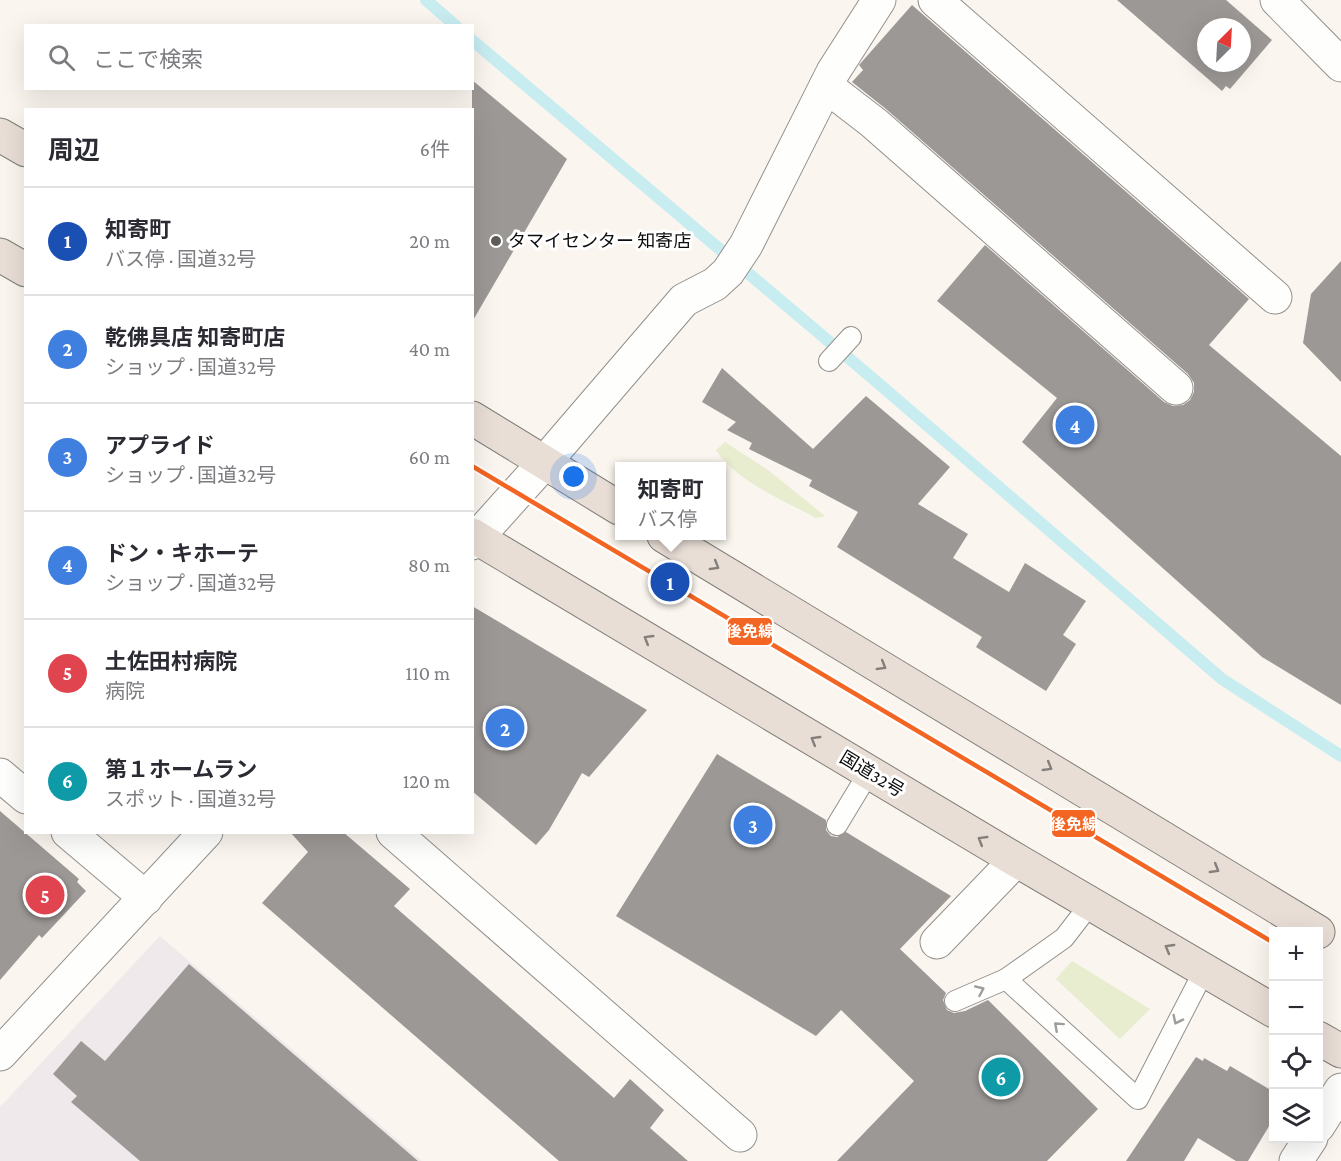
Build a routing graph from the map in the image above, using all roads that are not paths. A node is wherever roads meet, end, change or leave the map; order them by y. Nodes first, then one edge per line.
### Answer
1 (879, 0) edge
2 (935, 0) edge
3 (1277, 0) edge
4 (1339, 60) edge
5 (826, 86) junction
6 (0, 135) edge
7 (24, 149) edge
8 (0, 255) edge
9 (24, 269) edge
10 (1275, 297) dead end
11 (851, 337) dead end
12 (830, 361) dead end
13 (1176, 388) dead end
14 (474, 419) edge
15 (544, 463) junction
16 (615, 506) edge
17 (474, 538) edge
18 (671, 540) edge
19 (869, 772) junction
20 (0, 775) edge
21 (24, 795) edge
22 (837, 825) dead end
23 (70, 834) edge
24 (204, 834) edge
25 (395, 834) edge
26 (1016, 860) junction
27 (146, 898) junction
28 (1090, 903) junction
29 (1310, 927) edge
30 (1323, 935) edge
31 (937, 942) dead end
32 (1341, 946) edge
33 (1205, 969) junction
34 (1006, 979) junction
35 (955, 1001) dead end
36 (1269, 1008) edge
37 (1323, 1041) edge
38 (1341, 1051) edge
39 (0, 1054) edge
40 (1341, 1090) edge
41 (1323, 1118) edge
42 (740, 1135) dead end
43 (1308, 1143) edge
44 (1296, 1161) edge

1 - 5 street
2 - 10 street
3 - 4 street
5 - 13 street
5 - 15 street
6 - 7 highway
8 - 9 highway
11 - 12 lane
14 - 15 highway
15 - 16 highway
15 - 17 street
19 -> 17 highway, 国道32号
18 -> 29 highway
19 - 22 lane
26 -> 19 highway, 国道32号
20 - 21 street
23 - 27 street
24 - 27 street
25 - 42 street
26 - 28 highway, 国道32号
26 - 31 street
27 - 39 street
33 -> 28 highway, 国道32号
28 - 34 lane
30 - 32 highway
33 -> 34 lane
33 - 36 highway, 国道32号
35 -> 34 lane
37 - 38 highway
40 - 41 street
43 - 44 street

